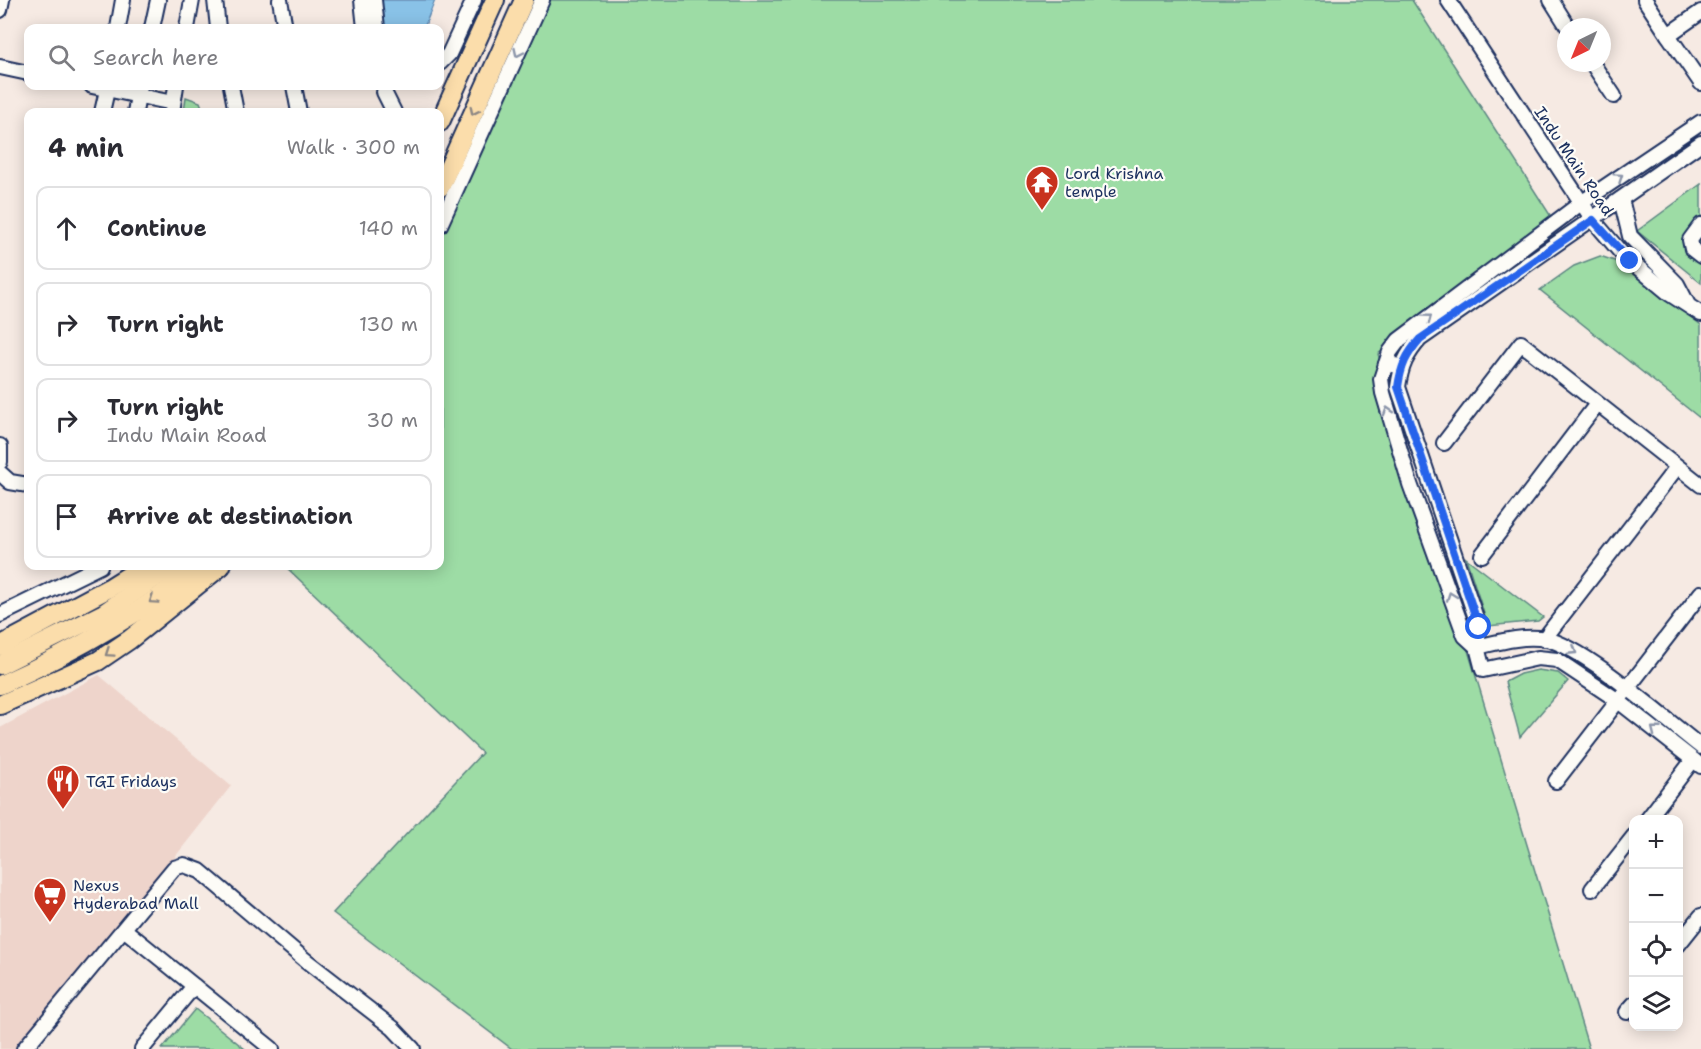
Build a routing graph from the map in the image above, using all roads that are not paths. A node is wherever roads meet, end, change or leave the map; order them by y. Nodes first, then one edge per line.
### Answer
1 (2, 0) edge
2 (123, 0) edge
3 (158, 0) edge
4 (192, 0) edge
5 (215, 0) edge
6 (280, 0) edge
7 (362, 0) edge
8 (374, 0) edge
9 (474, 0) edge
10 (495, 0) edge
11 (524, 0) edge
12 (542, 0) edge
13 (1448, 0) edge
14 (1551, 0) edge
15 (1645, 0) edge
16 (0, 10) edge
17 (1701, 12) edge
18 (1563, 18) edge
19 (119, 24) edge
20 (153, 24) edge
21 (187, 24) edge
22 (218, 24) edge
23 (284, 24) edge
24 (365, 24) edge
25 (377, 24) edge
26 (1668, 35) junction
27 (444, 59) edge
28 (0, 67) edge
29 (24, 72) edge
30 (1598, 72) edge
31 (1701, 83) edge
32 (106, 90) edge
33 (175, 90) edge
34 (232, 90) edge
35 (295, 90) edge
36 (384, 90) edge
37 (139, 91) edge
38 (1614, 96) dead end
39 (103, 108) edge
40 (136, 108) edge
41 (172, 108) edge
42 (235, 108) edge
43 (298, 108) edge
44 (392, 108) edge
45 (444, 113) edge
46 (1701, 122) edge
47 (1701, 143) edge
48 (444, 178) edge
49 (1621, 199) junction
50 (1581, 203) junction
51 (1607, 210) junction
52 (444, 216) edge
53 (1593, 220) junction
54 (1701, 225) edge
55 (1630, 236) junction
56 (1701, 256) edge
57 (1687, 303) junction
58 (1701, 314) edge
59 (1386, 364) junction
60 (1401, 366) junction
61 (1598, 404) junction
62 (1444, 443) dead end
63 (0, 446) edge
64 (0, 462) edge
65 (1677, 466) junction
66 (0, 472) edge
67 (24, 484) edge
68 (1701, 485) edge
69 (1482, 555) dead end
70 (92, 570) edge
71 (138, 570) edge
72 (166, 570) edge
73 (194, 570) edge
74 (216, 570) edge
75 (1701, 593) edge
76 (0, 615) edge
77 (1544, 639) junction
78 (1477, 642) junction
79 (0, 646) edge
80 (0, 665) edge
81 (0, 686) edge
82 (1627, 688) junction
83 (1617, 700) junction
84 (0, 705) edge
85 (1701, 747) edge
86 (1697, 763) edge
87 (1556, 781) dead end
88 (1651, 815) edge
89 (1629, 842) edge
90 (1592, 890) dead end
91 (1701, 916) edge
92 (125, 930) junction
93 (1683, 939) edge
94 (194, 986) junction
95 (24, 1049) edge
96 (142, 1049) edge
97 (272, 1049) edge
98 (413, 1049) edge

1 - 16 street
2 - 19 street
3 - 20 street
4 - 21 street
5 - 22 street
6 - 23 street
7 - 24 street
8 - 25 street
9 - 27 street
10 - 45 main road
11 -> 48 main road
12 -> 52 street
13 - 50 street, Indu Main Road
14 - 18 street
15 - 26 street
17 - 26 street
26 - 31 street
28 - 29 street
30 - 38 street
32 - 39 street
33 - 41 street
34 - 42 street
35 - 43 street
36 - 44 street
37 - 40 street
37 - 41 street
50 -> 46 street
47 - 49 street
49 - 51 street
49 - 55 street
50 - 53 street, Indu Main Road
59 -> 50 street
51 - 53 street
51 - 55 street
53 - 57 street, Indu Main Road
53 - 60 street
54 - 56 street
55 - 57 street
57 - 58 street, Indu Main Road
59 - 60 street
78 -> 59 street
60 - 78 street
61 - 62 street
61 - 65 street
61 - 69 street
63 - 64 street
65 - 68 street
65 - 77 street
66 - 67 street
70 - 76 street
71 - 79 main road
72 - 80 main road
73 -> 81 main road
74 -> 84 main road
75 - 82 street
77 - 78 street
77 -> 82 street
78 - 83 street
82 - 83 street
82 - 85 street
86 -> 83 street
83 - 87 street
86 - 88 street
89 - 90 street
91 - 93 street
92 - 94 street
92 - 95 street
92 - 98 street
94 - 96 street
94 - 97 street

